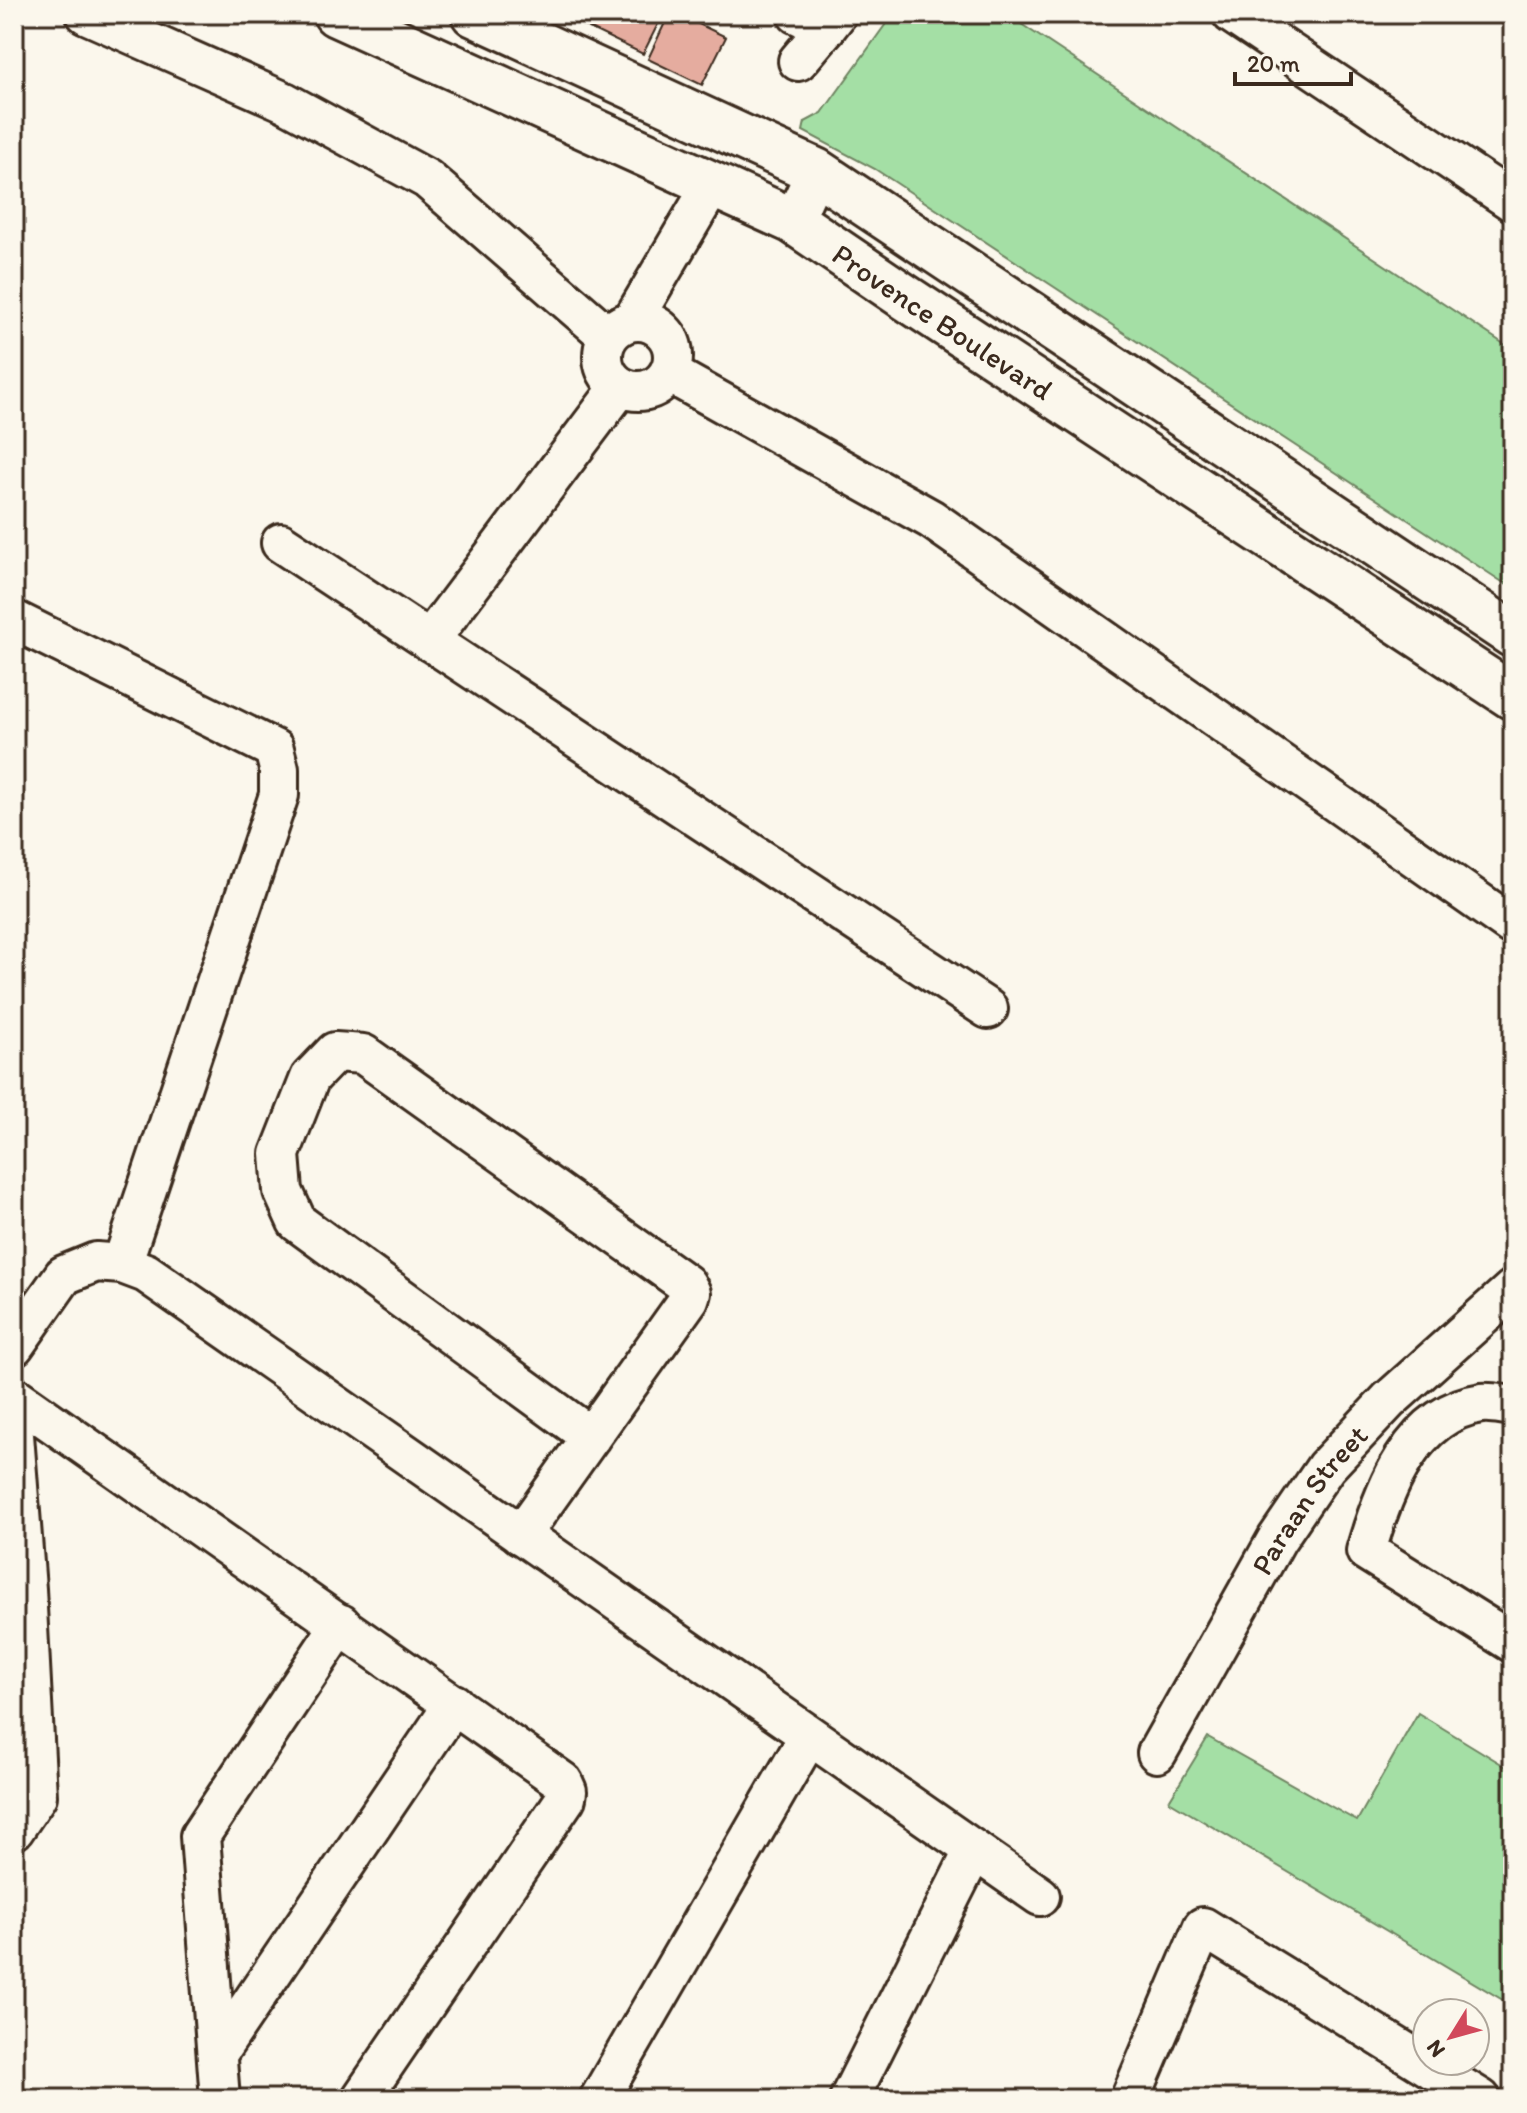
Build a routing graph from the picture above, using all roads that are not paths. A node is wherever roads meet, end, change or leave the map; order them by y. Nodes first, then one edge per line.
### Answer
1 (86, 14) edge
2 (336, 14) edge
3 (474, 14) edge
4 (1232, 14) edge
5 (820, 19) edge
6 (798, 61) dead end
7 (816, 171) junction
8 (712, 185) junction
9 (1513, 202) edge
10 (793, 221) junction
11 (620, 329) junction
12 (669, 373) junction
13 (620, 387) junction
14 (281, 543) dead end
15 (14, 620) edge
16 (1513, 635) edge
17 (429, 641) junction
18 (1513, 697) edge
19 (1513, 926) edge
20 (988, 1009) dead end
21 (122, 1264) junction
22 (1513, 1289) edge
23 (14, 1346) edge
24 (14, 1396) edge
25 (1513, 1406) edge
26 (14, 1435) edge
27 (591, 1437) junction
28 (521, 1535) junction
29 (20, 1597) edge
30 (341, 1624) junction
31 (1513, 1643) edge
32 (454, 1704) junction
33 (809, 1736) junction
34 (1157, 1753) dead end
35 (14, 1830) edge
36 (974, 1850) junction
37 (1040, 1896) dead end
38 (217, 2054) junction
39 (220, 2099) edge
40 (361, 2099) edge
41 (599, 2099) edge
42 (849, 2099) edge
43 (1130, 2099) edge
44 (1481, 2099) edge

1 - 11 street
2 - 8 street, Provence Boulevard
3 - 7 street, Provence Boulevard
4 - 9 street
5 - 6 street
7 - 10 street
7 - 16 street, Provence Boulevard
8 - 10 street, Provence Boulevard
8 - 11 street
10 - 18 street, Provence Boulevard
11 - 12 street
11 - 13 street
12 - 13 street
12 - 19 street
13 - 17 street
14 - 17 street
15 - 21 street
17 - 20 street
21 - 23 street
21 - 28 street
22 - 34 street, Paraan Street
24 - 30 street
25 - 31 street
26 - 29 street
27 - 27 street
27 - 28 street
28 - 33 street
29 - 35 street
30 - 32 street
30 - 38 street
32 - 38 street
32 - 40 street
33 - 36 street
33 - 41 street
36 - 37 street
36 - 42 street
38 - 39 street
43 - 44 street

